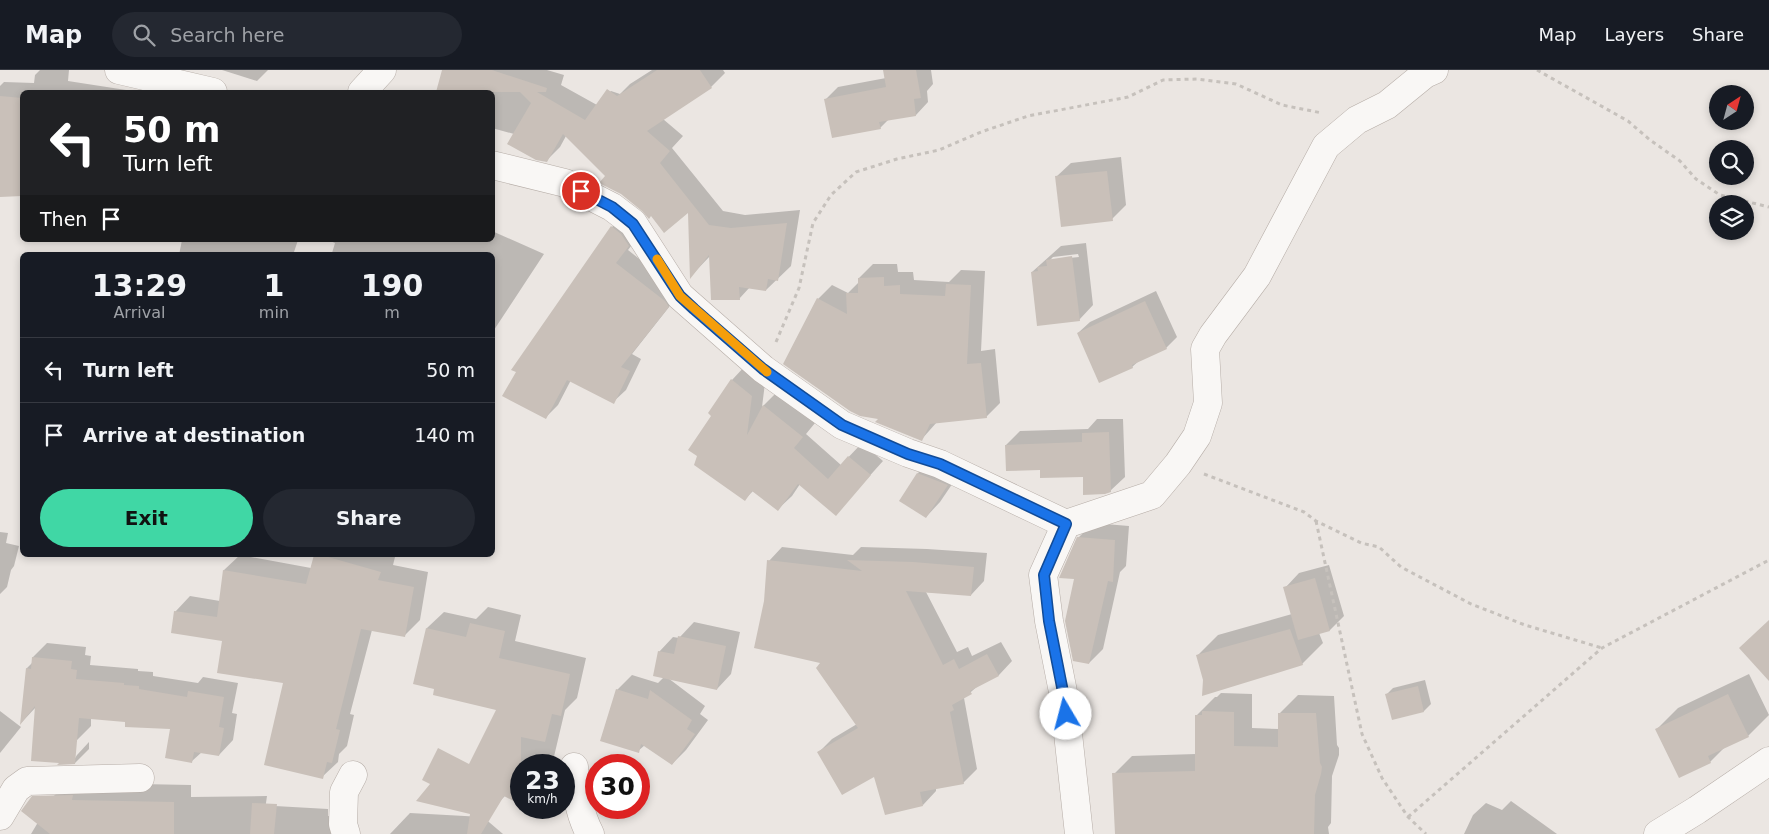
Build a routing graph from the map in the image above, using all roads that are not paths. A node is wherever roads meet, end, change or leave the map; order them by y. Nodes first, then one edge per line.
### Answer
1 (119, 70) edge
2 (382, 70) edge
3 (1434, 70) edge
4 (204, 90) edge
5 (364, 90) edge
6 (495, 167) edge
7 (1066, 524) junction
8 (1769, 761) edge
9 (353, 775) dead end
10 (140, 778) dead end
11 (575, 779) edge
12 (0, 816) edge
13 (346, 834) edge
14 (590, 834) edge
15 (1079, 834) edge
16 (1658, 834) edge

1 - 4 street
2 - 5 street
3 - 7 street
6 - 7 street
7 - 15 street
8 - 16 street
9 - 13 street
10 - 12 street
11 - 14 street

